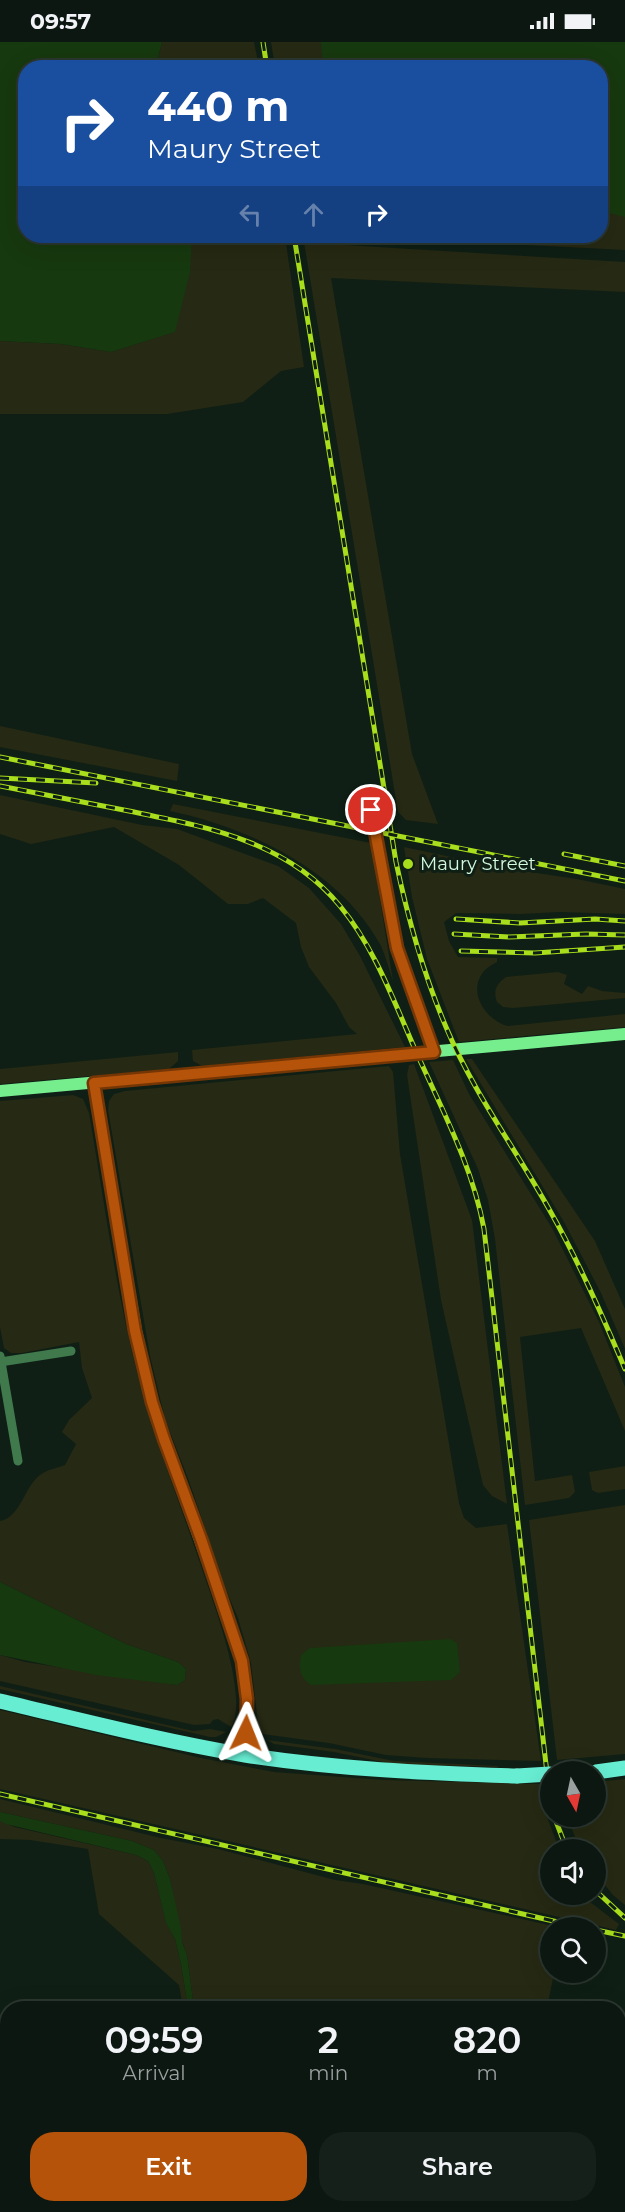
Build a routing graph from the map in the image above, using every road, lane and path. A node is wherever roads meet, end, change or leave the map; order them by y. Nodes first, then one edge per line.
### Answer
1 (371, 810) dead end
2 (625, 1034) edge
3 (434, 1052) junction
4 (94, 1083) junction
5 (0, 1091) edge
6 (71, 1351) dead end
7 (0, 1360) edge
8 (18, 1461) dead end
9 (0, 1701) edge
10 (245, 1755) junction
11 (625, 1768) edge
12 (606, 1771) edge
13 (540, 1775) edge

1 - 3 street
2 - 3 street
3 - 4 street
4 - 5 street
4 - 10 street
6 - 7 street
7 - 8 street
9 - 10 main road
10 - 13 main road, bridge
11 - 12 main road

